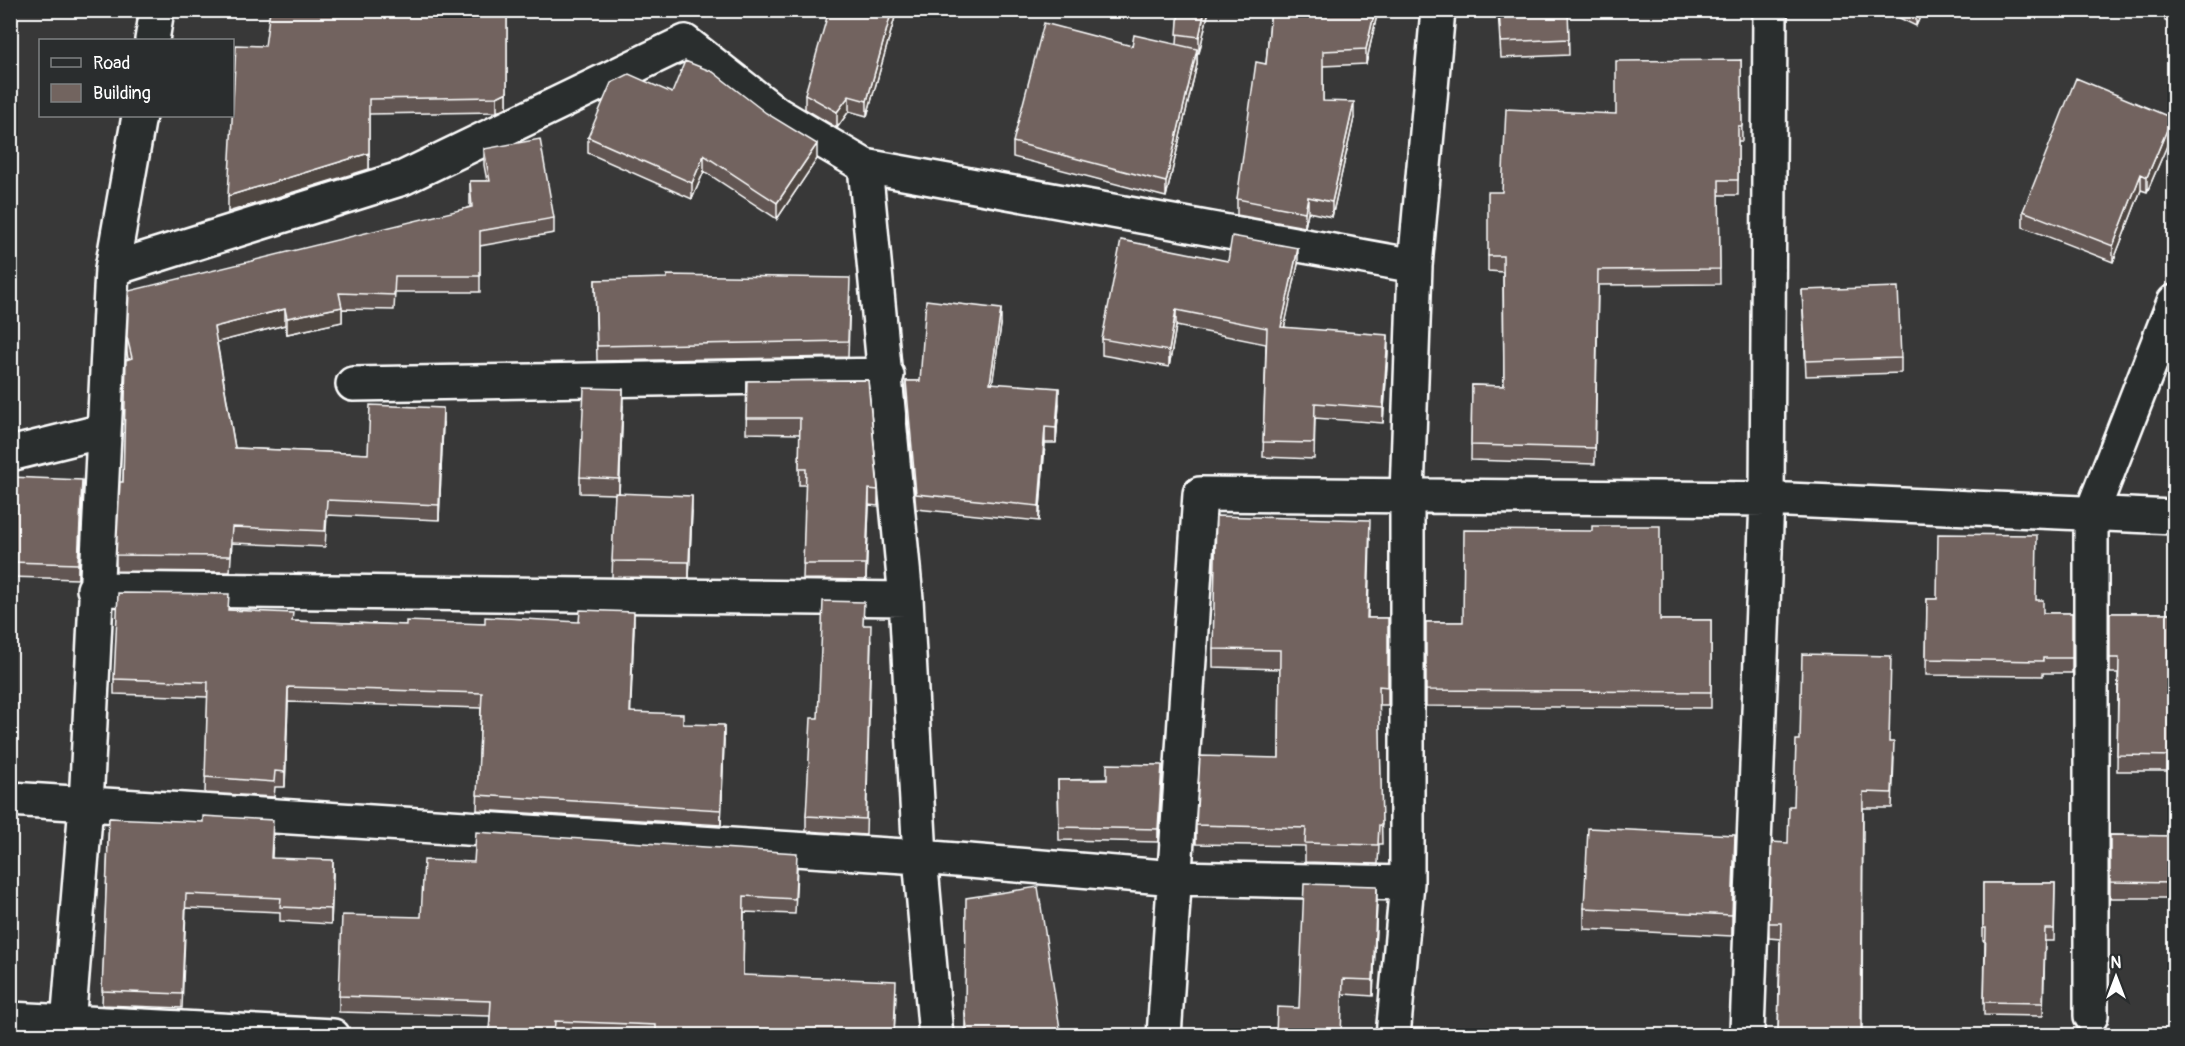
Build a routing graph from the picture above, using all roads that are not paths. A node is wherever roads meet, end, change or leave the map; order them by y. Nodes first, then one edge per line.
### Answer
1 (157, 10) edge
2 (1438, 10) edge
3 (1770, 10) edge
4 (152, 39) edge
5 (139, 117) edge
6 (865, 166) junction
7 (1414, 266) junction
8 (112, 269) junction
9 (2175, 302) edge
10 (887, 375) junction
11 (353, 384) dead end
12 (103, 431) junction
13 (10, 454) edge
14 (1407, 494) junction
15 (1767, 499) junction
16 (2091, 515) junction
17 (2175, 517) edge
18 (94, 589) junction
19 (906, 599) junction
20 (10, 799) edge
21 (86, 805) junction
22 (920, 857) junction
23 (1176, 878) junction
24 (1407, 883) junction
25 (2091, 1016) dead end
26 (10, 1019) edge
27 (68, 1029) edge
28 (1747, 1031) dead end
29 (333, 1035) edge
30 (936, 1035) edge
31 (1164, 1035) edge
32 (1393, 1035) edge

1 - 4 street
2 - 7 street
3 - 15 street
5 - 8 street
6 - 7 street
6 - 8 street
6 - 10 street
7 - 14 street
8 - 12 street
9 - 16 street
10 - 11 street
10 - 19 street
12 - 13 street
12 - 18 street
14 - 15 street
14 - 23 street
14 - 24 street
15 - 16 street
15 - 28 street
16 - 17 street
16 - 25 street
18 - 19 street
18 - 21 street
19 - 22 street
20 - 21 street
21 - 22 street
21 - 27 street
22 - 23 street
22 - 30 street
23 - 24 street
23 - 31 street
24 - 32 street
26 - 27 street
27 - 29 street

